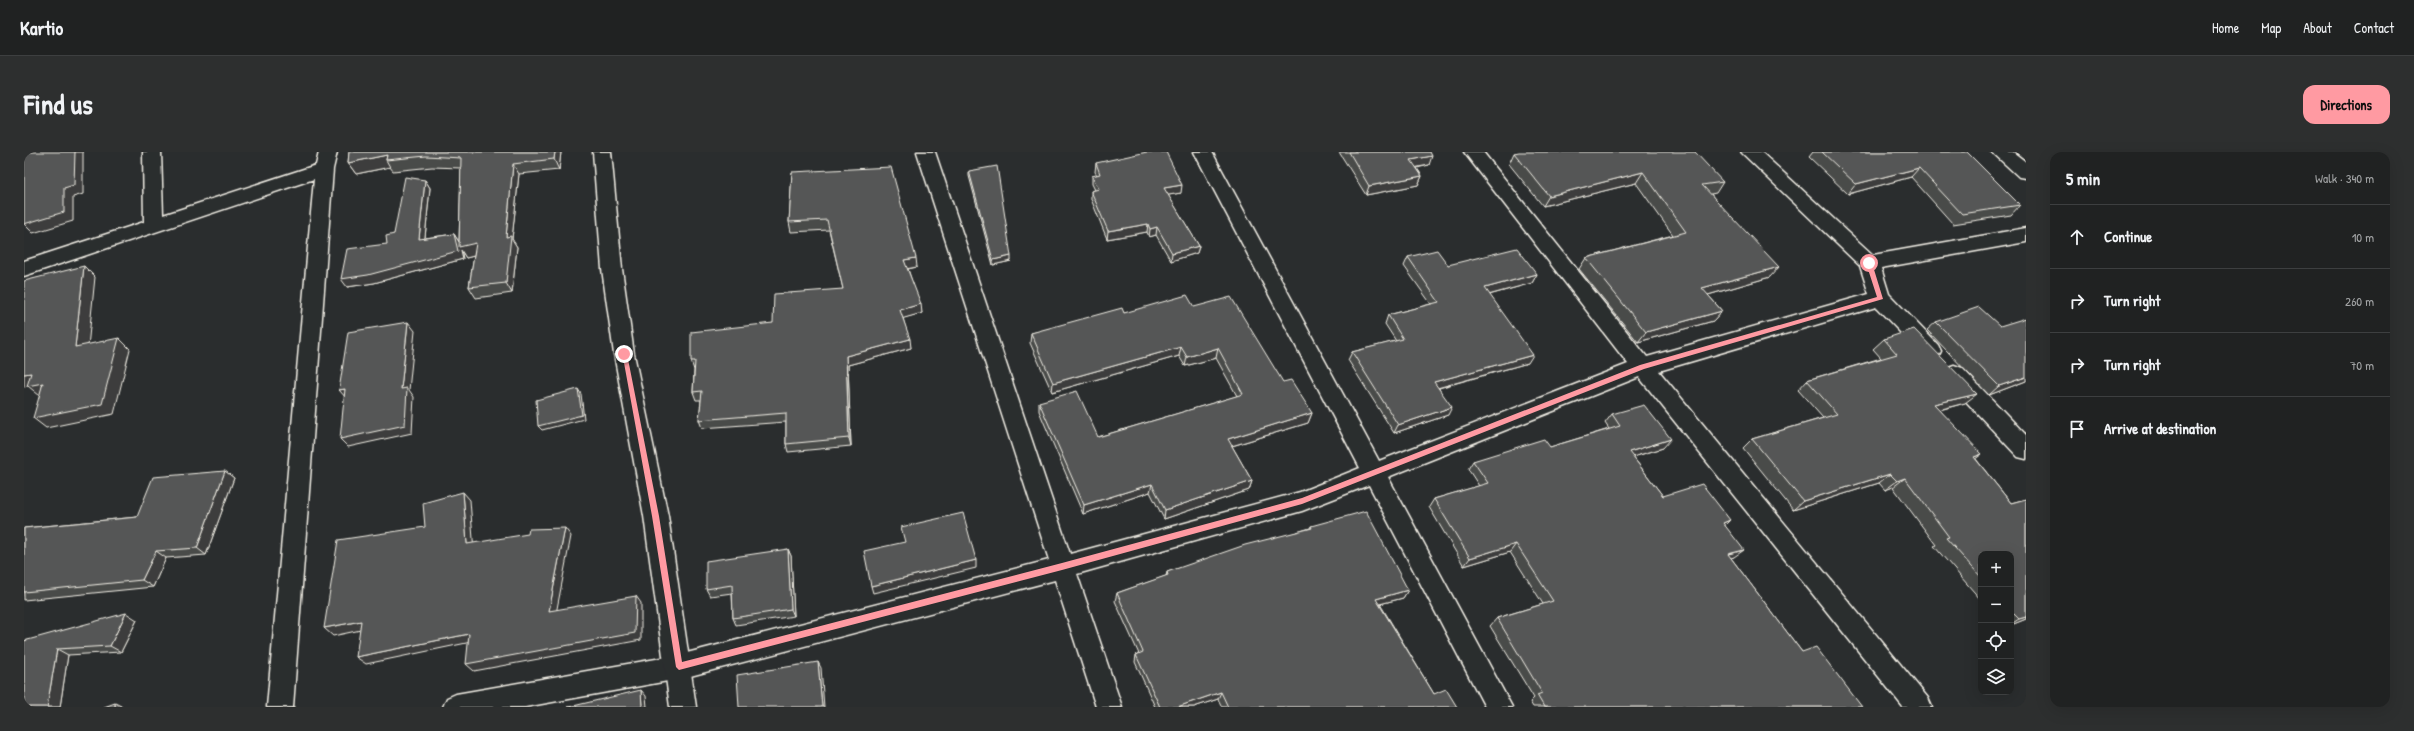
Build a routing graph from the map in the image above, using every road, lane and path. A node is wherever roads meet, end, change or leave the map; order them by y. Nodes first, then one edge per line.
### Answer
1 (152, 152) edge
2 (602, 152) edge
3 (926, 152) edge
4 (1203, 152) edge
5 (1473, 152) edge
6 (1750, 152) edge
7 (2001, 152) edge
8 (326, 160) edge
9 (2026, 172) edge
10 (154, 226) junction
11 (2026, 235) edge
12 (1869, 263) junction
13 (24, 269) edge
14 (1880, 298) junction
15 (1643, 367) junction
16 (2026, 450) edge
17 (1375, 473) junction
18 (1062, 566) junction
19 (679, 667) junction
20 (280, 707) edge
21 (456, 707) edge
22 (683, 707) edge
23 (1109, 707) edge
24 (1499, 707) edge
25 (1919, 707) edge

1 - 10 street
2 - 19 street
3 - 18 street
4 - 17 street
5 - 15 street
6 - 12 street
7 - 9 street
8 - 10 street
8 - 20 street
10 - 13 street
11 - 12 street
12 - 14 street
14 - 15 street
14 - 16 street
15 - 17 street
15 - 25 street
17 - 18 street
17 - 24 street
18 - 19 street
18 - 23 street
19 - 21 street
19 - 22 street

